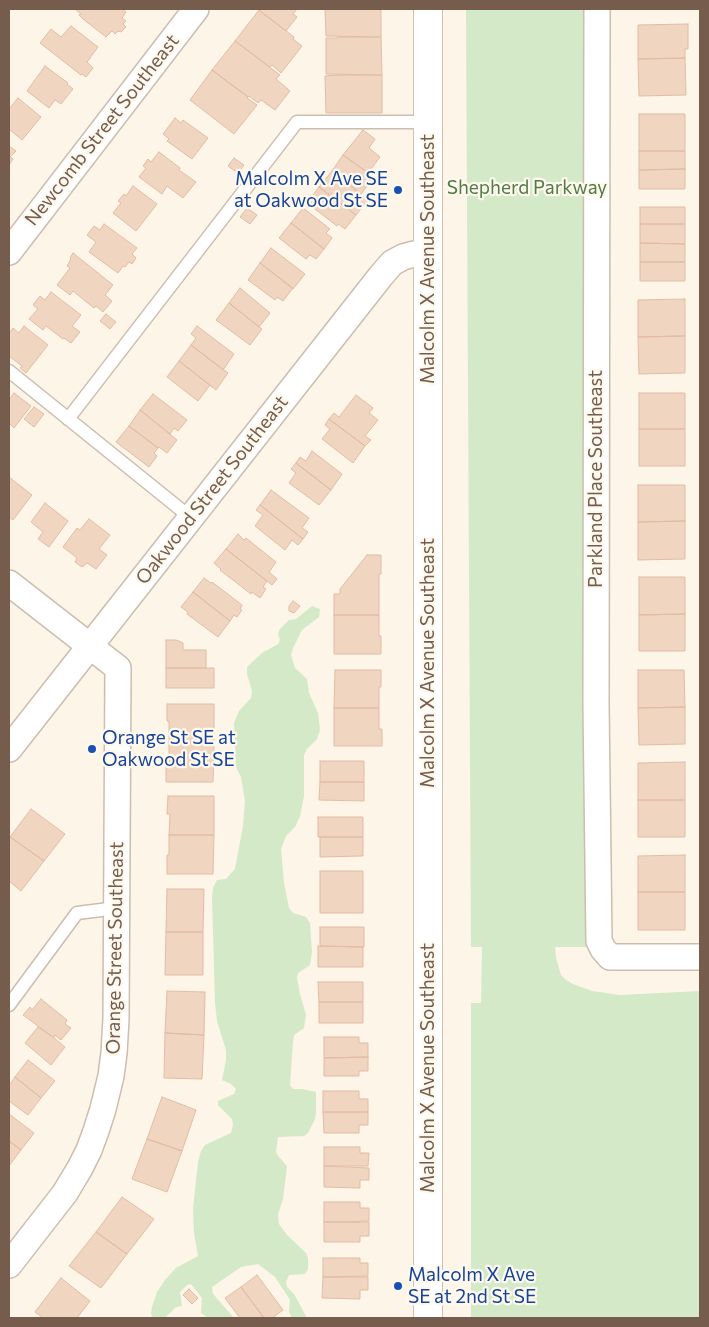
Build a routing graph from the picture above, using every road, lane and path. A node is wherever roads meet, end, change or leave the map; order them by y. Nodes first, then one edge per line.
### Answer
1 (196, 9) edge
2 (428, 9) edge
3 (597, 9) edge
4 (428, 122) junction
5 (9, 252) edge
6 (428, 254) junction
7 (9, 371) edge
8 (68, 419) junction
9 (190, 517) junction
10 (9, 583) edge
11 (90, 646) junction
12 (9, 749) edge
13 (117, 908) junction
14 (700, 957) edge
15 (9, 1005) edge
16 (9, 1265) edge
17 (428, 1318) edge

1 - 5 street, Newcomb Street Southeast
2 - 4 main road, Malcolm X Avenue Southeast
3 - 14 street, Parkland Place Southeast
4 - 6 main road, Malcolm X Avenue Southeast
4 - 8 lane
6 - 9 street, Oakwood Street Southeast
6 - 17 main road, Malcolm X Avenue Southeast
7 - 8 lane
8 - 9 lane
9 - 11 street, Oakwood Street Southeast
10 - 11 street
11 - 12 street, Oakwood Street Southeast
11 - 13 street, Orange Street Southeast
13 - 15 lane
13 - 16 street, Orange Street Southeast

